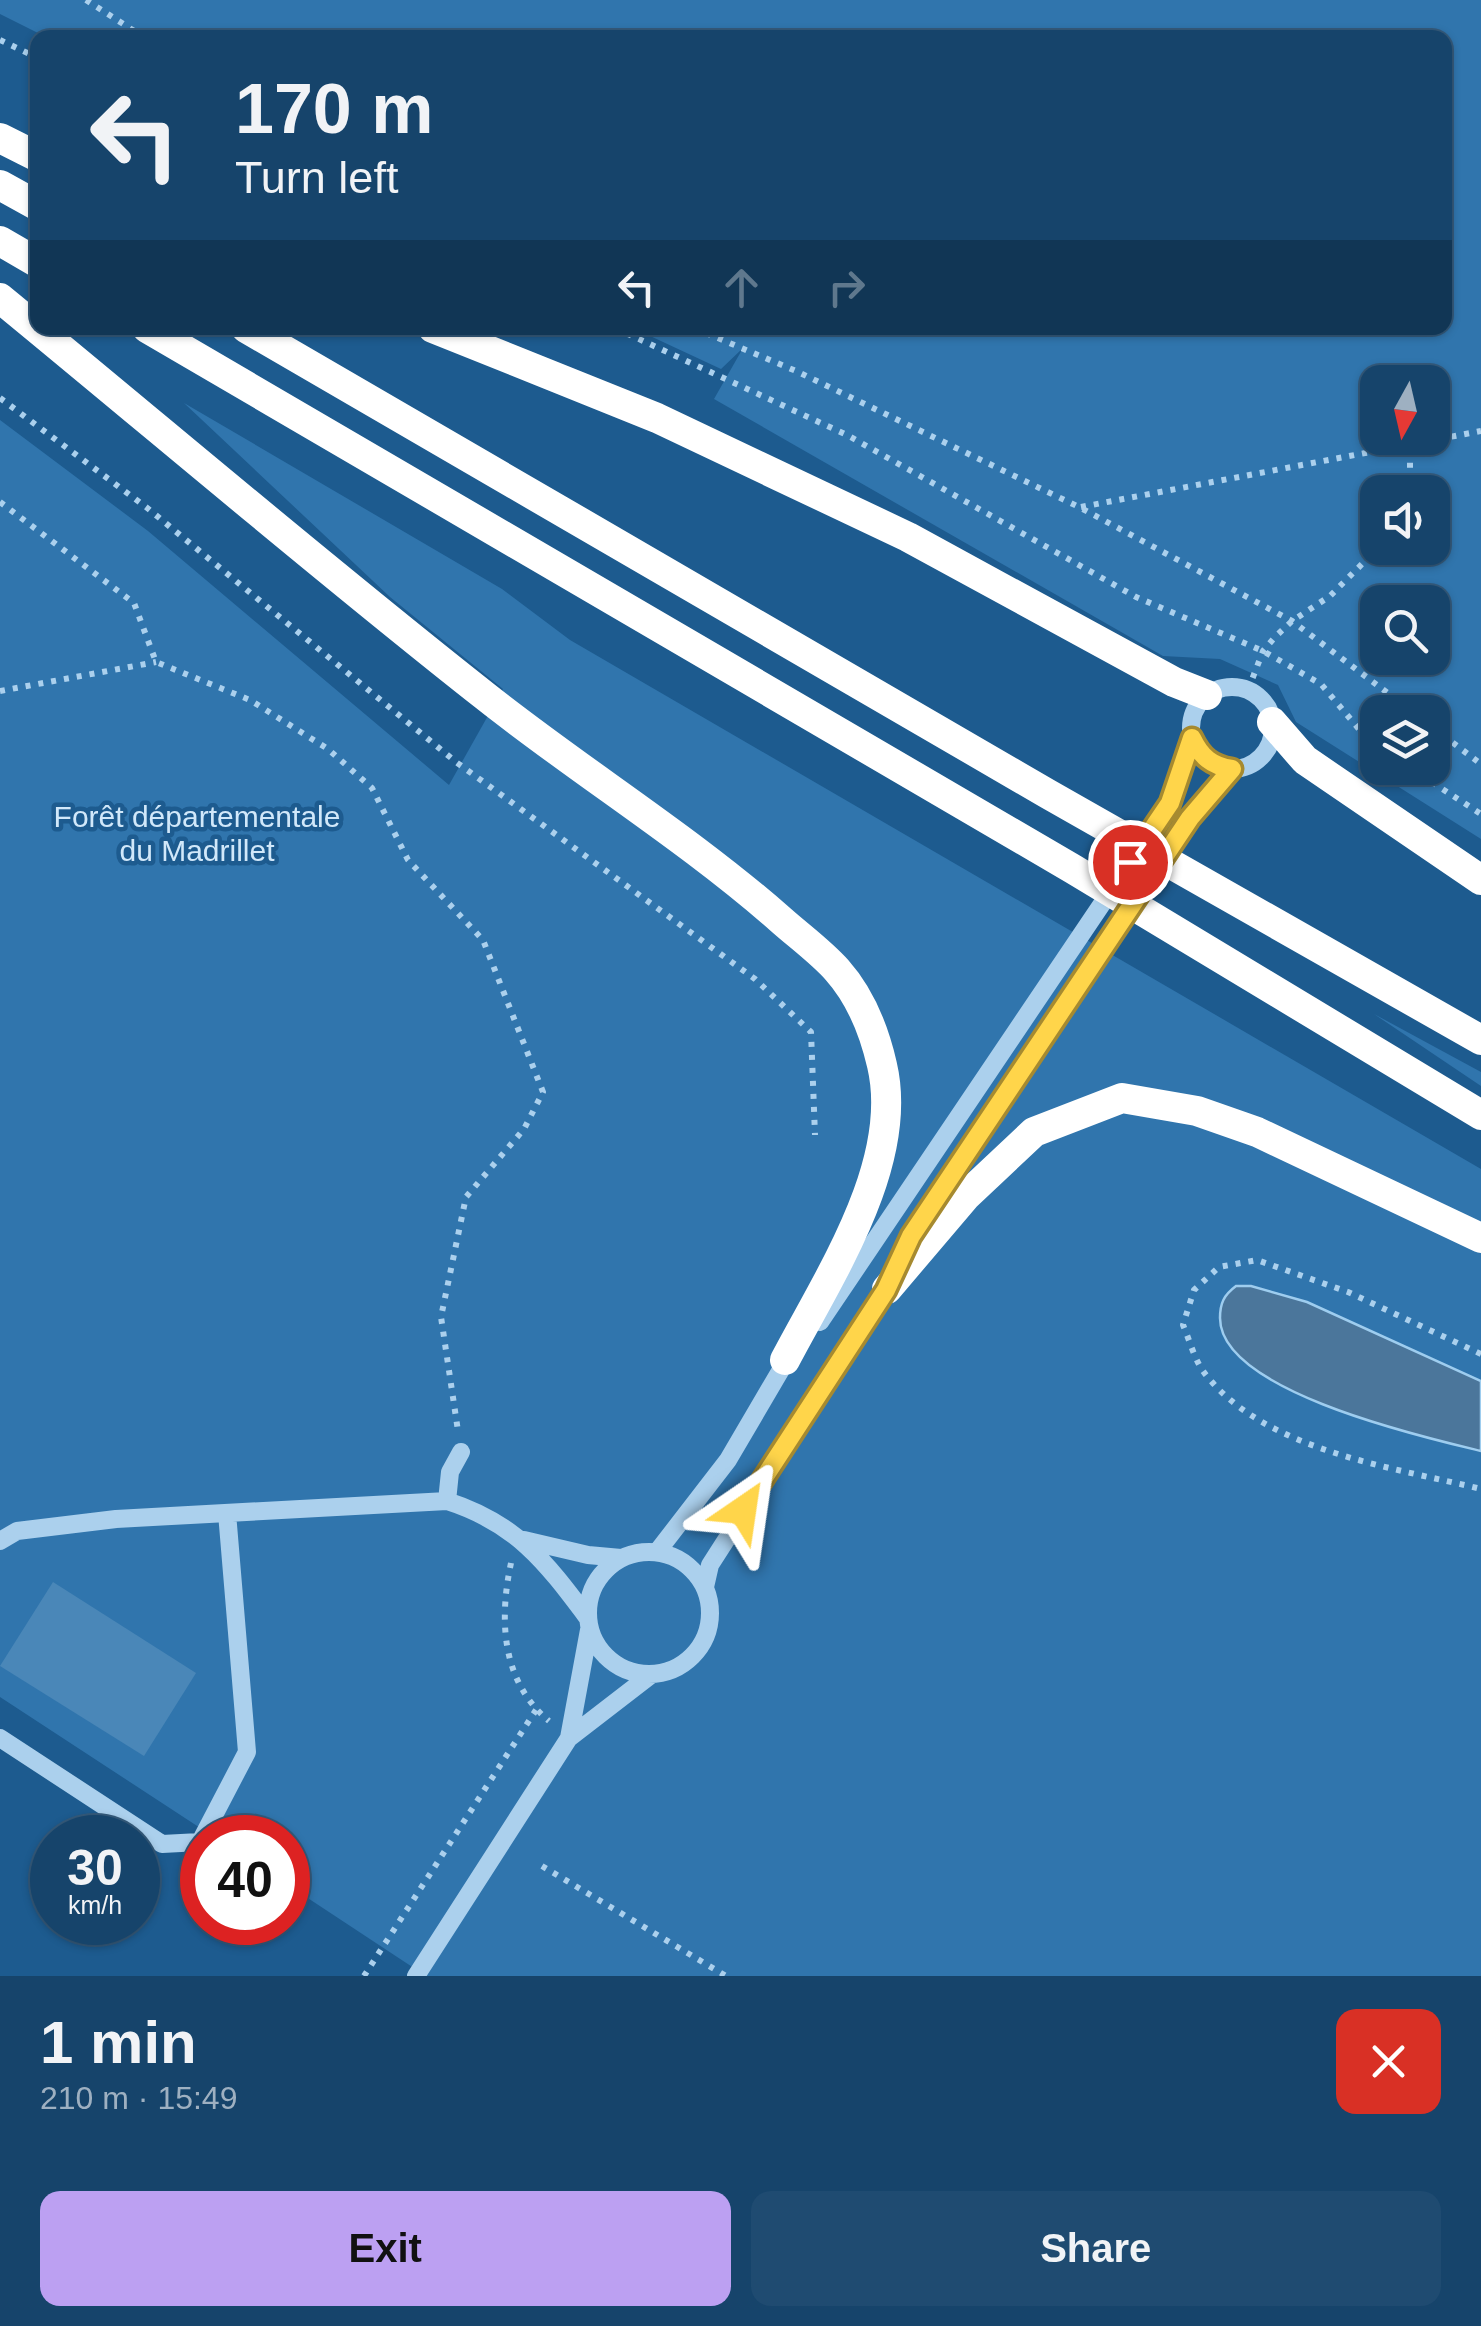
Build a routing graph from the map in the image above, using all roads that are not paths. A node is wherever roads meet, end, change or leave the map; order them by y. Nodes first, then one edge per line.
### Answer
1 (0, 138) edge
2 (30, 153) edge
3 (0, 184) edge
4 (30, 201) edge
5 (0, 242) edge
6 (30, 259) edge
7 (0, 298) edge
8 (30, 323) edge
9 (45, 335) edge
10 (159, 335) edge
11 (258, 335) edge
12 (451, 335) edge
13 (1207, 695) junction
14 (1272, 722) junction
15 (1192, 738) junction
16 (1232, 769) junction
17 (1481, 880) edge
18 (1481, 1040) edge
19 (1481, 1115) edge
20 (1481, 1238) edge
21 (886, 1290) junction
22 (786, 1360) junction
23 (461, 1452) road end
24 (447, 1500) junction
25 (227, 1513) junction
26 (524, 1540) junction
27 (0, 1541) edge
28 (657, 1552) junction
29 (622, 1558) junction
30 (705, 1587) junction
31 (588, 1623) junction
32 (652, 1674) junction
33 (0, 1738) edge
34 (569, 1738) junction
35 (416, 1976) edge

1 - 2 highway
3 - 4 highway
5 - 6 highway
7 - 8 highway
9 - 22 highway
10 - 19 highway
11 - 18 highway
12 - 13 highway
13 - 14 street
13 - 15 street
14 - 16 street
14 - 17 highway
15 - 16 street
15 - 22 street
16 - 21 street
20 - 21 highway
21 - 30 street
22 - 28 street
23 - 24 street
24 - 25 street
24 - 26 street
25 - 27 street
25 - 33 street
26 - 29 street
26 - 31 street
28 - 29 street
28 - 30 street
29 - 31 street
30 - 32 street
31 - 32 street
31 - 34 street
32 - 34 street
34 - 35 street

